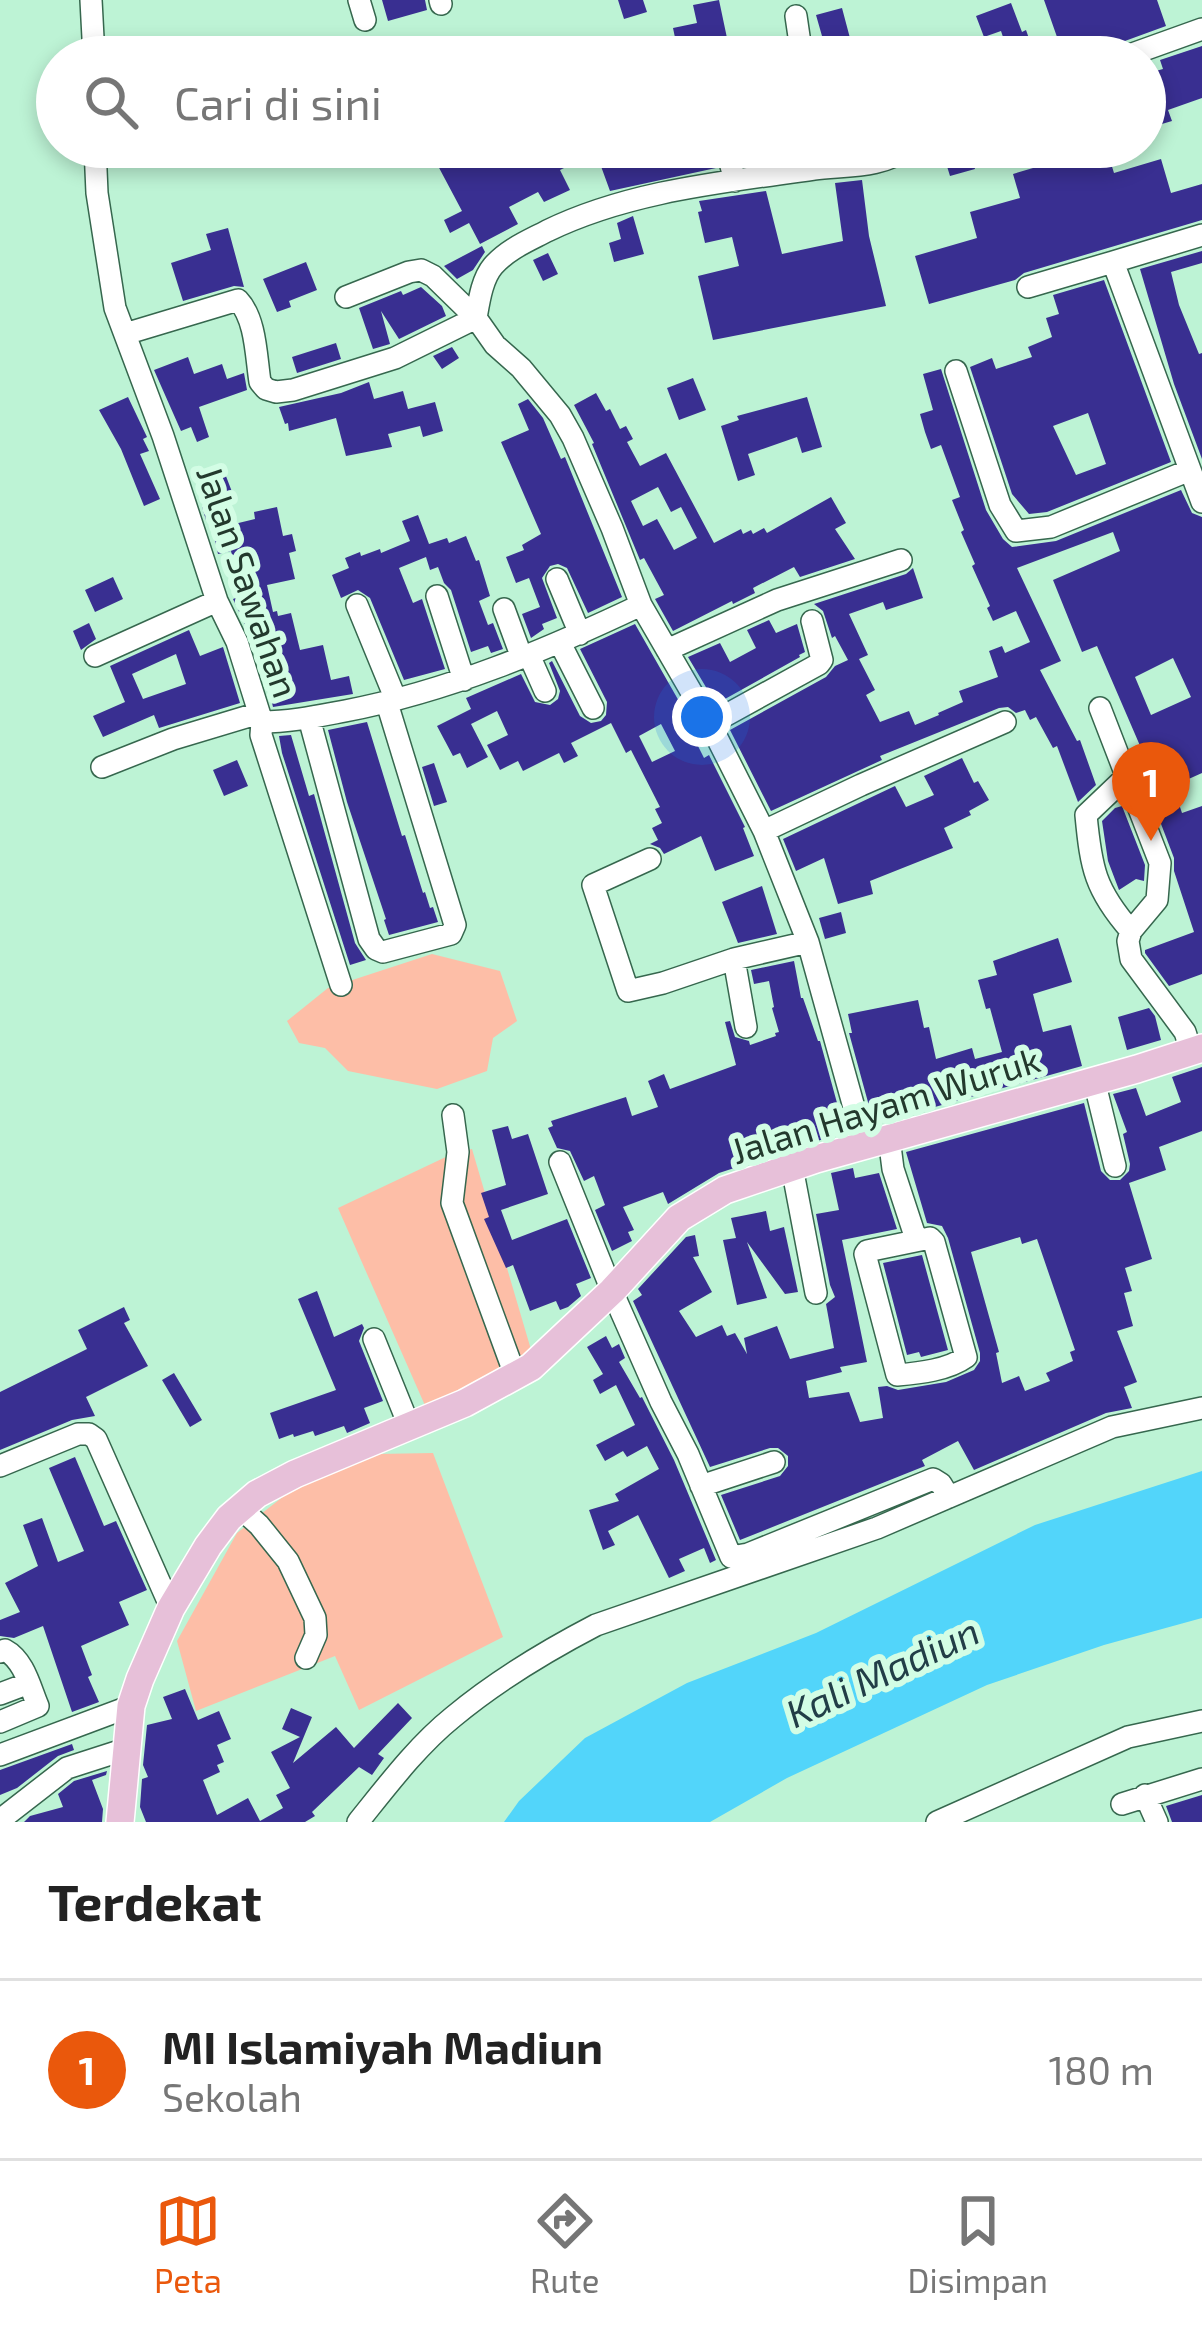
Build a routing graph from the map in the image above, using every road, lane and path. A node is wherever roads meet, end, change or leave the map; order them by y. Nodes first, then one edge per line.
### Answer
1 (91, 0) edge
2 (796, 16) dead end
3 (1202, 29) edge
4 (93, 36) edge
5 (799, 36) edge
6 (1166, 42) edge
7 (96, 168) edge
8 (732, 168) edge
9 (781, 168) edge
10 (735, 181) junction
11 (1202, 236) edge
12 (1113, 262) junction
13 (1028, 287) dead end
14 (346, 297) dead end
15 (476, 318) junction
16 (125, 334) junction
17 (956, 371) dead end
18 (1190, 470) junction
19 (1202, 502) edge
20 (901, 560) dead end
21 (557, 579) dead end
22 (437, 596) dead end
23 (217, 601) junction
24 (357, 605) dead end
25 (641, 605) junction
26 (504, 609) dead end
27 (812, 621) dead end
28 (570, 638) junction
29 (667, 650) junction
30 (95, 656) dead end
31 (525, 657) junction
32 (464, 680) junction
33 (545, 691) dead end
34 (391, 702) junction
35 (593, 708) dead end
36 (1100, 708) dead end
37 (261, 718) junction
38 (309, 718) junction
39 (1005, 722) dead end
40 (710, 724) junction
41 (101, 767) dead end
42 (1127, 776) junction
43 (764, 831) junction
44 (650, 859) dead end
45 (1131, 931) junction
46 (808, 942) junction
47 (734, 959) junction
48 (341, 985) dead end
49 (746, 1028) dead end
50 (1196, 1049) edge
51 (1094, 1080) junction
52 (453, 1115) dead end
53 (877, 1142) junction
54 (560, 1162) dead end
55 (1115, 1166) dead end
56 (792, 1167) junction
57 (916, 1239) junction
58 (612, 1292) junction
59 (816, 1293) dead end
60 (374, 1339) dead end
61 (515, 1375) junction
62 (1202, 1408) edge
63 (410, 1428) junction
64 (774, 1462) dead end
65 (0, 1466) edge
66 (701, 1486) junction
67 (949, 1497) junction
68 (239, 1507) junction
69 (171, 1608) junction
70 (0, 1652) edge
71 (306, 1658) dead end
72 (28, 1683) junction
73 (0, 1694) edge
74 (38, 1706) junction
75 (131, 1706) junction
76 (1202, 1720) edge
77 (0, 1722) edge
78 (51, 1736) junction
79 (126, 1749) junction
80 (1, 1750) edge
81 (1202, 1779) edge
82 (1145, 1795) junction
83 (1122, 1804) dead end
84 (0, 1820) edge
85 (120, 1822) edge
86 (358, 1822) edge
87 (937, 1822) edge
88 (1157, 1822) edge

1 - 4 street
2 - 5 street
3 - 6 street
7 - 16 street, Jalan Sawahan
8 - 10 street
9 - 10 street
10 - 15 street
11 - 12 street
12 - 13 street
12 - 18 street
14 - 15 street
15 - 16 street
15 - 25 street
16 - 23 street, Jalan Sawahan
17 - 18 street
18 - 19 street
20 - 29 street
21 - 28 street
22 - 32 street
23 - 30 street
23 - 37 street, Jalan Sawahan
24 - 34 street
25 - 28 street, Jalan Sawahan
25 - 29 street
26 - 31 street
27 - 40 street
28 - 31 street, Jalan Sawahan
28 - 35 street
29 - 40 street
31 - 32 street, Jalan Sawahan
31 - 33 street
32 - 34 street, Jalan Sawahan
34 - 38 street, Jalan Sawahan
34 - 38 street
36 - 42 street
37 - 38 street, Jalan Sawahan
37 - 41 street
37 - 48 street
39 - 43 street
40 - 43 street
42 - 45 street
42 - 45 street
43 - 46 street
44 - 47 street
45 - 50 street
46 - 47 street
46 - 53 street
47 - 49 street
50 - 51 main road, Jalan Hayam Wuruk
51 - 53 main road, Jalan Hayam Wuruk
51 - 55 street
52 - 61 street
53 - 56 main road, Jalan Hayam Wuruk
53 - 57 street
54 - 58 street
56 - 58 main road, Jalan Hayam Wuruk
56 - 59 street
57 - 57 street
58 - 61 main road, Jalan Hayam Wuruk
58 - 66 street
60 - 63 street
61 - 63 main road, Jalan Hayam Wuruk
62 - 67 street
63 - 68 main road, Jalan Hayam Wuruk
64 - 66 street
65 - 69 street
66 - 67 street
67 - 86 street
68 - 69 main road, Jalan Hayam Wuruk
68 - 71 street
69 - 75 main road, Jalan Hayam Wuruk
70 - 72 street
72 - 73 street
72 - 74 street
74 - 77 street
74 - 78 street
75 - 78 street
75 - 79 main road, Jalan Hayam Wuruk
76 - 87 street
78 - 80 street
79 - 84 street
79 - 85 main road, Jalan Hayam Wuruk
81 - 82 street
82 - 83 street
82 - 88 street

